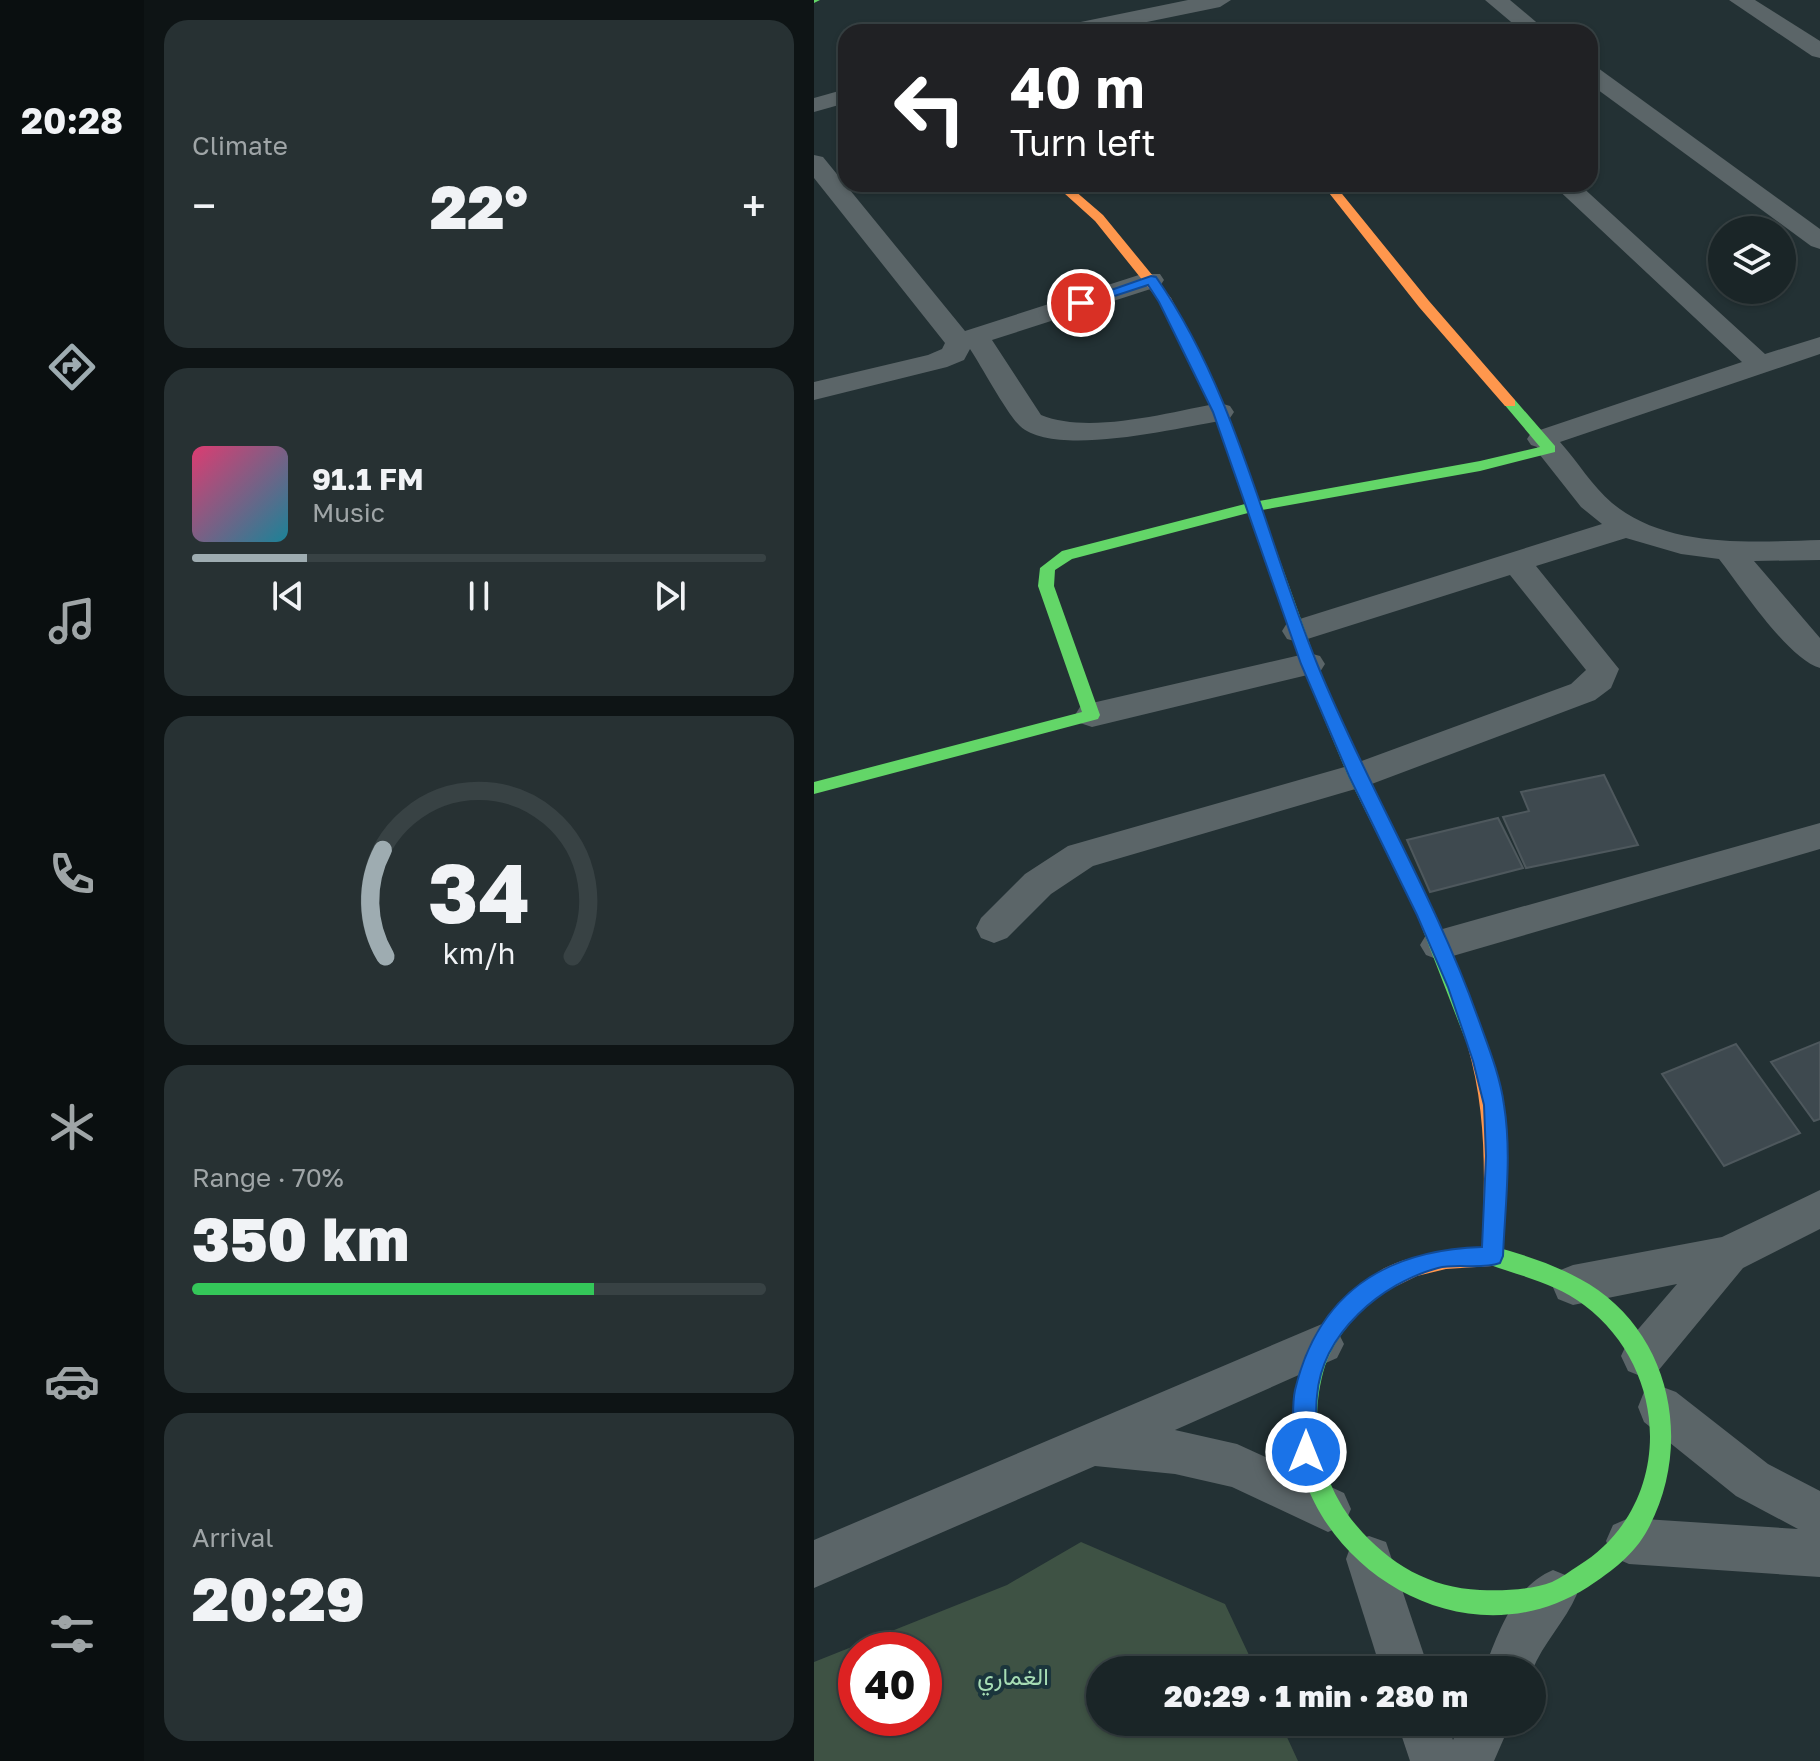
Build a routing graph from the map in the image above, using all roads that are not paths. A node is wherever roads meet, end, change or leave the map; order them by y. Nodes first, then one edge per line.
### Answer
1 (1220, 0) edge
2 (1496, 0) edge
3 (1740, 0) edge
4 (1146, 7) edge
5 (1092, 24) edge
6 (1171, 24) edge
7 (1527, 24) edge
8 (1820, 51) edge
9 (1598, 79) edge
10 (838, 98) edge
11 (814, 105) edge
12 (814, 162) edge
13 (838, 190) edge
14 (840, 192) edge
15 (1069, 192) edge
16 (1334, 192) edge
17 (1573, 192) edge
18 (1820, 241) edge
19 (1151, 280) junction
20 (967, 340) junction
21 (1820, 345) edge
22 (1761, 365) junction
23 (814, 391) edge
24 (1220, 412) junction
25 (1546, 444) junction
26 (1252, 507) junction
27 (1627, 527) junction
28 (1820, 550) edge
29 (1730, 552) junction
30 (1516, 562) junction
31 (1298, 631) junction
32 (1820, 657) edge
33 (1309, 664) junction
34 (1092, 715) junction
35 (1357, 776) junction
36 (814, 788) edge
37 (1820, 836) edge
38 (994, 928) dead end
39 (1439, 945) junction
40 (1820, 1208) edge
41 (1728, 1255) junction
42 (1492, 1256) junction
43 (1573, 1285) junction
44 (1322, 1344) junction
45 (1643, 1356) junction
46 (1660, 1407) junction
47 (1091, 1443) junction
48 (1328, 1509) junction
49 (1820, 1516) edge
50 (1629, 1541) junction
51 (1820, 1554) edge
52 (1369, 1559) junction
53 (814, 1564) edge
54 (1553, 1594) junction
55 (1400, 1656) edge
56 (1514, 1656) edge
57 (1427, 1736) edge
58 (1480, 1736) edge
59 (1435, 1761) edge
60 (1469, 1761) edge

1 - 4 street
2 - 7 street
3 - 8 street
4 - 5 street
4 - 6 street
9 - 18 street
10 - 11 street
12 - 13 street
14 - 20 street
15 - 19 street
16 - 25 street
17 - 22 street
19 - 20 street
19 - 24 street
20 - 23 street
20 - 24 street
21 - 22 street
22 - 25 street
24 - 26 street
25 - 26 street
25 - 27 street
26 - 31 street
26 - 34 street
27 - 29 street
27 - 30 street
28 - 29 street
29 - 32 street
30 - 31 street
30 - 35 street
31 - 33 street
33 - 34 street
33 - 35 street
34 - 36 street
35 - 38 street
35 - 39 street
37 - 39 street
39 - 42 street
40 - 41 street
41 - 43 street
41 - 45 street
42 - 43 street
42 - 44 street
43 - 45 street
44 - 47 street
44 - 48 street
45 - 46 street
46 - 49 street
46 - 50 street
47 - 48 street
47 - 53 street
48 - 52 street
50 - 51 street
50 - 54 street
52 - 54 street
52 - 55 street
54 - 56 street
57 - 59 street
58 - 60 street

